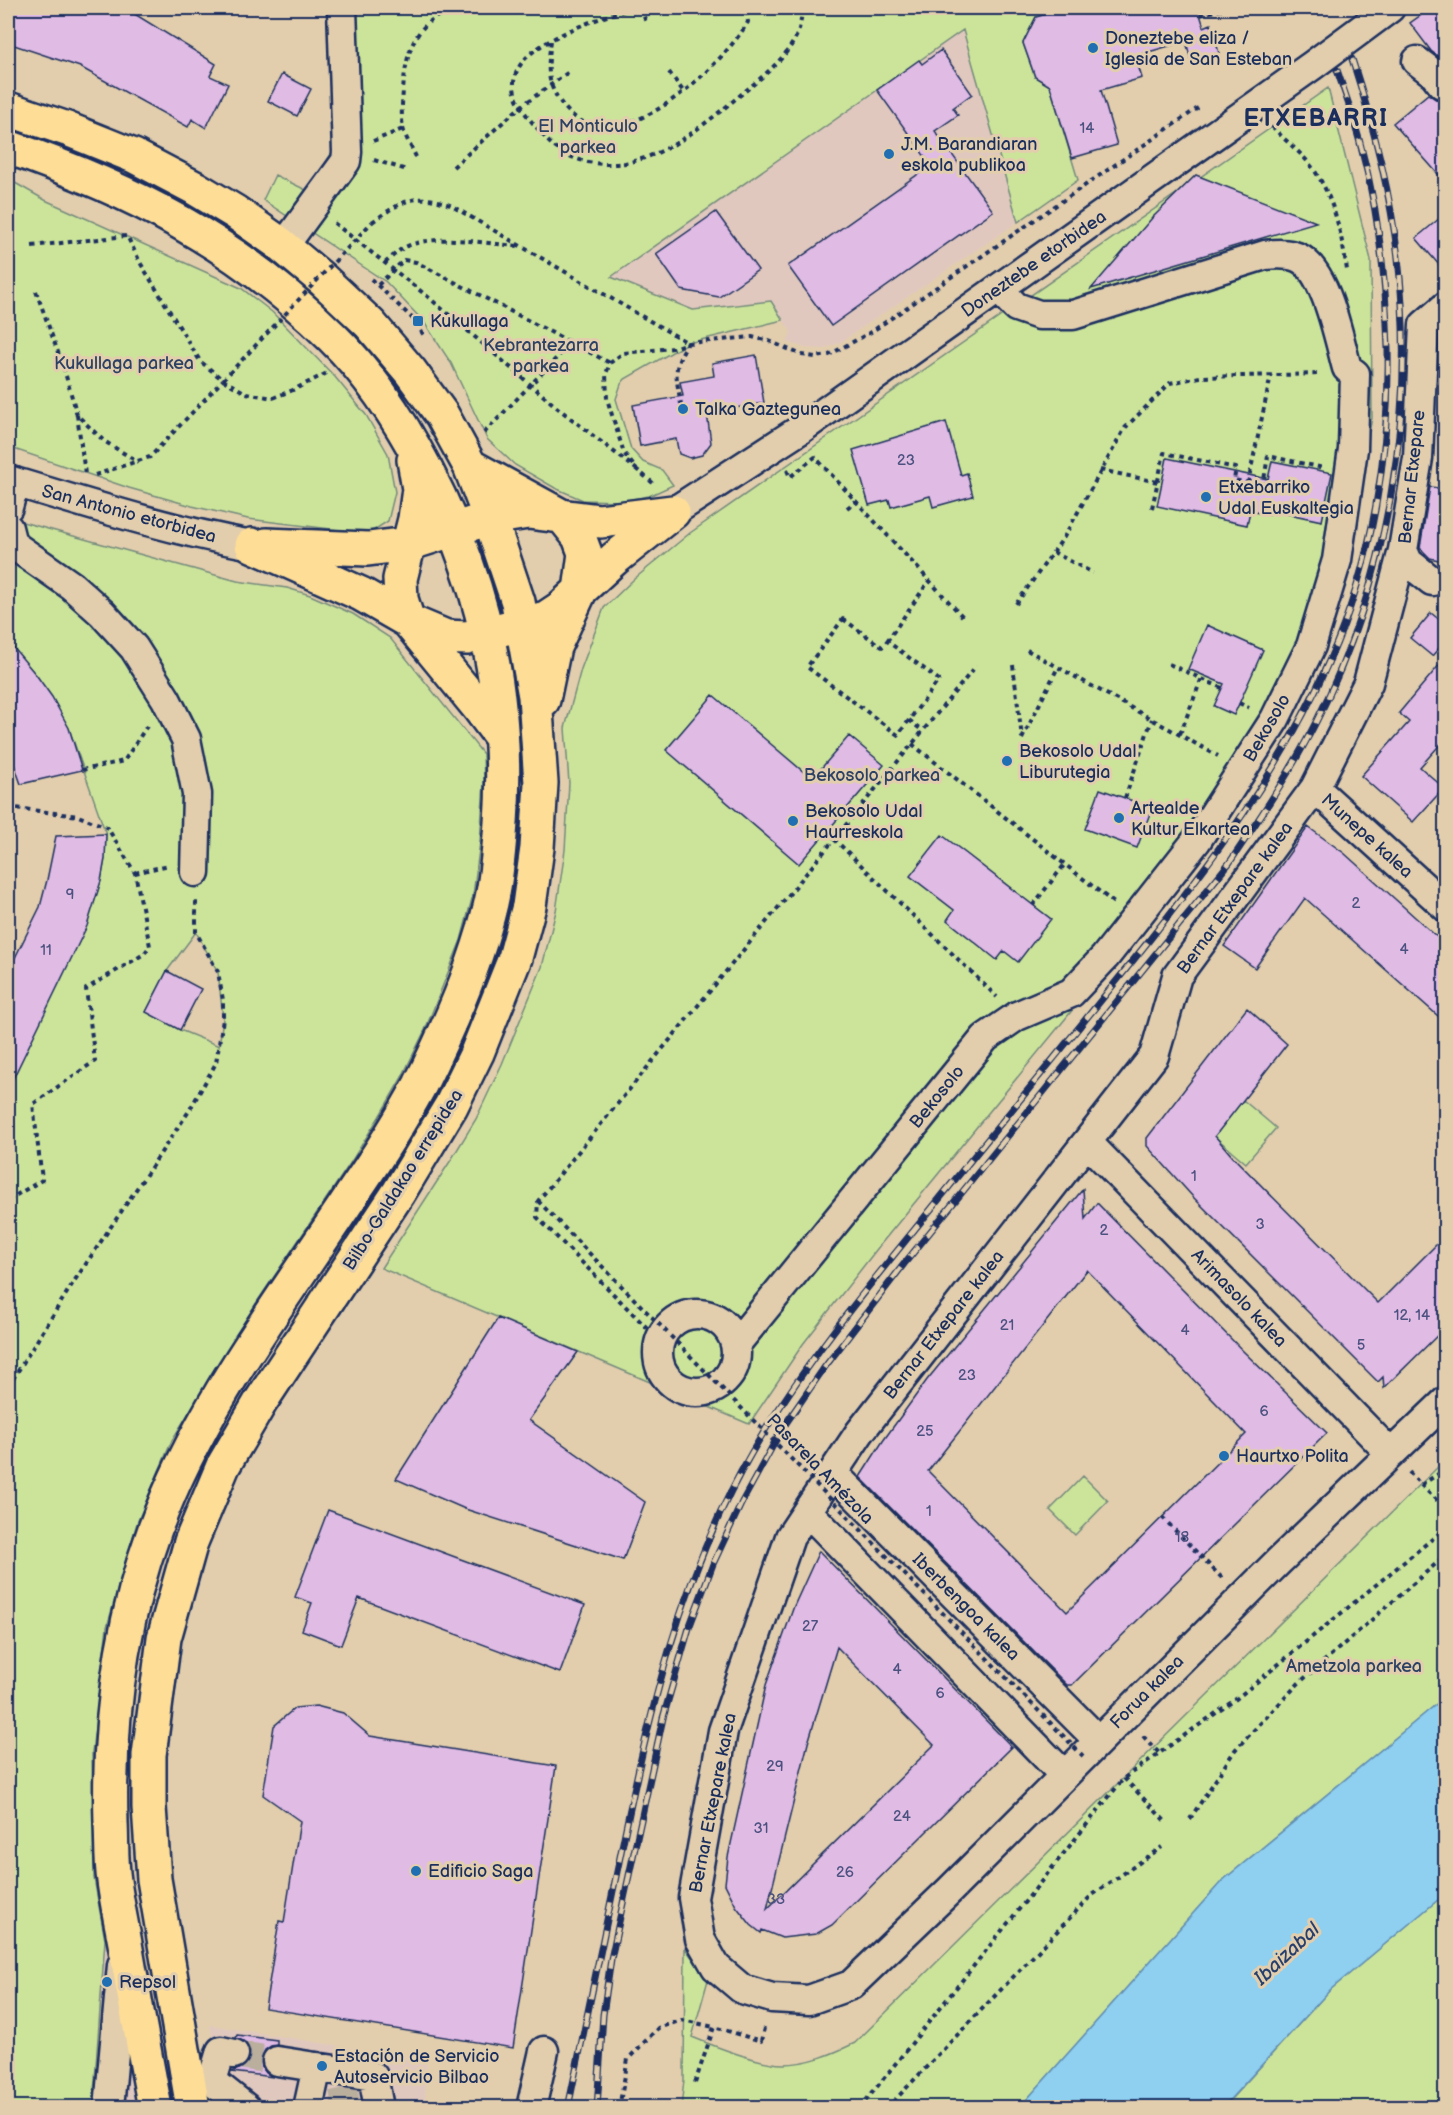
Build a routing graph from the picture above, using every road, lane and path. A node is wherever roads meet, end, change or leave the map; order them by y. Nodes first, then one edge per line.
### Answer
1 (342, 8) edge
2 (455, 8) edge
3 (633, 8) edge
4 (641, 8) edge
5 (746, 8) edge
6 (801, 8) edge
7 (1226, 8) edge
8 (1389, 8) edge
9 (1200, 15) dead end
10 (647, 24) dead end
11 (551, 40) junction
12 (1417, 61) dead end
13 (570, 71) dead end
14 (669, 72) dead end
15 (1442, 84) dead end
16 (551, 87) junction
17 (683, 91) junction
18 (1201, 106) dead end
19 (520, 107) junction
20 (8, 109) edge
21 (1266, 119) dead end
22 (8, 147) edge
23 (416, 157) dead end
24 (453, 167) dead end
25 (312, 206) junction
26 (32, 246) dead end
27 (284, 246) junction
28 (522, 246) junction
29 (385, 263) junction
30 (393, 269) junction
31 (1347, 271) dead end
32 (999, 289) junction
33 (36, 291) dead end
34 (1446, 306) edge
35 (571, 343) junction
36 (688, 343) junction
37 (430, 345) dead end
38 (610, 363) junction
39 (330, 371) dead end
40 (1355, 374) junction
41 (1272, 375) junction
42 (223, 380) junction
43 (532, 385) junction
44 (681, 404) dead end
45 (76, 415) junction
46 (409, 438) junction
47 (474, 453) junction
48 (138, 462) junction
49 (1326, 468) dead end
50 (636, 469) junction
51 (1100, 470) junction
52 (790, 477) dead end
53 (1158, 482) junction
54 (1248, 483) junction
55 (10, 490) edge
56 (664, 499) junction
57 (856, 501) junction
58 (848, 508) dead end
59 (1152, 508) dead end
60 (563, 517) junction
61 (490, 518) junction
62 (8, 528) edge
63 (454, 529) junction
64 (408, 544) junction
65 (252, 545) junction
66 (1403, 550) junction
67 (1053, 552) junction
68 (1093, 573) dead end
69 (929, 581) junction
70 (1439, 583) edge
71 (580, 591) junction
72 (1388, 603) junction
73 (1016, 604) dead end
74 (963, 617) dead end
75 (408, 621) junction
76 (523, 625) junction
77 (488, 633) junction
78 (886, 641) junction
79 (1027, 650) dead end
80 (1169, 664) dead end
81 (1013, 665) dead end
82 (976, 666) dead end
83 (1058, 667) junction
84 (1202, 677) junction
85 (1222, 688) dead end
86 (166, 699) junction
87 (1152, 719) junction
88 (909, 720) junction
89 (537, 725) junction
90 (923, 730) junction
91 (1180, 734) junction
92 (501, 737) junction
93 (912, 744) junction
94 (1243, 769) junction
95 (82, 770) dead end
96 (1315, 788) junction
97 (1125, 798) dead end
98 (8, 807) edge
99 (849, 808) dead end
100 (855, 813) junction
101 (834, 839) junction
102 (1065, 864) junction
103 (195, 872) dead end
104 (1033, 905) dead end
105 (1446, 907) edge
106 (1135, 919) junction
107 (196, 932) dead end
108 (1017, 1016) junction
109 (1087, 1142) junction
110 (8, 1200) edge
111 (538, 1201) junction
112 (660, 1341) junction
113 (736, 1344) junction
114 (8, 1387) edge
115 (1446, 1401) edge
116 (1390, 1454) junction
117 (1446, 1469) edge
118 (833, 1473) junction
119 (1421, 1485) junction
120 (1446, 1509) edge
121 (808, 1512) junction
122 (1162, 1517) dead end
123 (1442, 1531) dead end
124 (1446, 1555) edge
125 (1201, 1557) dead end
126 (1082, 1757) junction
127 (1124, 1778) junction
128 (1190, 1819) dead end
129 (1166, 1822) dead end
130 (1162, 1847) dead end
131 (124, 1936) junction
132 (851, 1985) joint
133 (772, 1998) junction
134 (714, 2027) junction
135 (544, 2051) dead end
136 (234, 2054) tunnel mouth
137 (277, 2061) tunnel mouth
138 (317, 2067) junction
139 (695, 2083) dead end
140 (197, 2088) edge
141 (372, 2101) edge
142 (320, 2107) edge
143 (109, 2108) edge
144 (154, 2108) edge
145 (246, 2108) edge
146 (531, 2108) edge
147 (619, 2108) edge
148 (860, 2108) edge
149 (887, 2108) edge

1 - 25 street
2 - 23 path
3 - 11 path
4 - 10 path
5 - 17 path
6 - 19 path
7 - 9 path
8 - 32 street, Doneztebe etorbidea
11 - 16 path
11 - 19 path
12 - 15 street
13 - 16 path
14 - 17 path
16 - 17 path
16 - 19 path
18 - 36 path
19 - 24 path
20 - 27 highway, Bilbo-Galdakao errepidea
21 - 31 path
22 - 46 highway, Bilbo-Galdakao errepidea
25 - 27 street
25 - 29 path
26 - 42 path
27 - 47 highway, Bilbo-Galdakao errepidea
28 - 29 path
28 - 36 path
28 - 42 path, bridge
29 - 30 path
30 - 35 path
30 - 37 path
30 - 43 path
32 - 40 street, Bekosolo
32 - 56 street, Doneztebe etorbidea
33 - 45 path
34 - 66 street, Bernar Etxepare
35 - 38 path
35 - 43 path
36 - 38 path
36 - 44 path
38 - 50 path
39 - 42 path
40 - 41 path
40 - 94 street, Bekosolo
41 - 51 path
41 - 54 path
42 - 48 path
43 - 47 path
43 - 50 path
45 - 48 path
45 - 48 path
46 - 63 highway, Bilbo-Galdakao errepidea
46 - 64 highway
47 - 60 highway
47 - 61 highway, Bilbo-Galdakao errepidea
49 - 54 path
50 - 56 path
51 - 53 path
51 - 67 path
52 - 57 path
53 - 54 path
53 - 59 path
55 - 65 street, San Antonio etorbidea
56 - 60 highway
56 - 71 highway
57 - 58 path
57 - 69 path
60 - 61 highway
60 - 71 highway
61 - 63 highway
61 - 76 highway, Bilbo-Galdakao errepidea
62 - 86 street
63 - 64 highway
63 - 77 highway, Bilbo-Galdakao errepidea
64 - 65 highway
64 - 75 highway
65 - 75 highway
66 - 70 street, Bernar Etxepare
66 - 72 street, Bernar Etxepare kalea
67 - 68 path
67 - 73 path
69 - 74 path
69 - 78 path
70 - 72 street
71 - 76 highway
71 - 89 highway
72 - 96 street, Bernar Etxepare kalea
75 - 77 highway
75 - 92 highway
76 - 77 highway
76 - 89 highway, Bilbo-Galdakao errepidea
77 - 92 highway, Bilbo-Galdakao errepidea
78 - 88 path
78 - 88 path
79 - 83 path
80 - 84 path
81 - 83 path
82 - 90 path
83 - 87 path
84 - 85 path
84 - 91 path
86 - 95 path
86 - 103 street
87 - 91 path
87 - 97 path
88 - 90 path
89 - 140 highway, Bilbo-Galdakao errepidea
90 - 93 path
91 - 94 path
92 - 131 highway, Bilbo-Galdakao errepidea
93 - 100 path
93 - 102 path
94 - 106 street, Bekosolo
96 - 105 street, Munepe kalea
96 - 109 street, Bernar Etxepare kalea
98 - 110 path
99 - 100 path
100 - 101 path
101 - 108 path
101 - 111 path
102 - 104 path
102 - 106 path
106 - 108 street, Bekosolo
107 - 114 path
108 - 113 street, Bekosolo
109 - 116 street, Arimasolo kalea
109 - 118 street, Bernar Etxepare kalea
111 - 112 path
111 - 126 path, Pasarela Amézola, bridge
112 - 113 street
112 - 113 street
115 - 116 street, Forua kalea
116 - 119 path
116 - 126 street, Forua kalea
117 - 119 path
118 - 121 street, Bernar Etxepare kalea
118 - 126 street, Iberbengoa kalea
119 - 120 path
121 - 126 street
121 - 133 street, Bernar Etxepare kalea
122 - 125 path
123 - 127 path
124 - 128 path
126 - 132 street, Forua kalea
127 - 129 path
127 - 148 path
130 - 149 path
131 - 143 street
131 - 144 highway, Bilbo-Galdakao errepidea
132 - 133 street, Bernar Etxepare kalea
133 - 134 path
134 - 139 path
134 - 147 path
135 - 146 street
136 - 140 street
137 - 138 street
138 - 141 street
138 - 142 street
140 - 145 street

